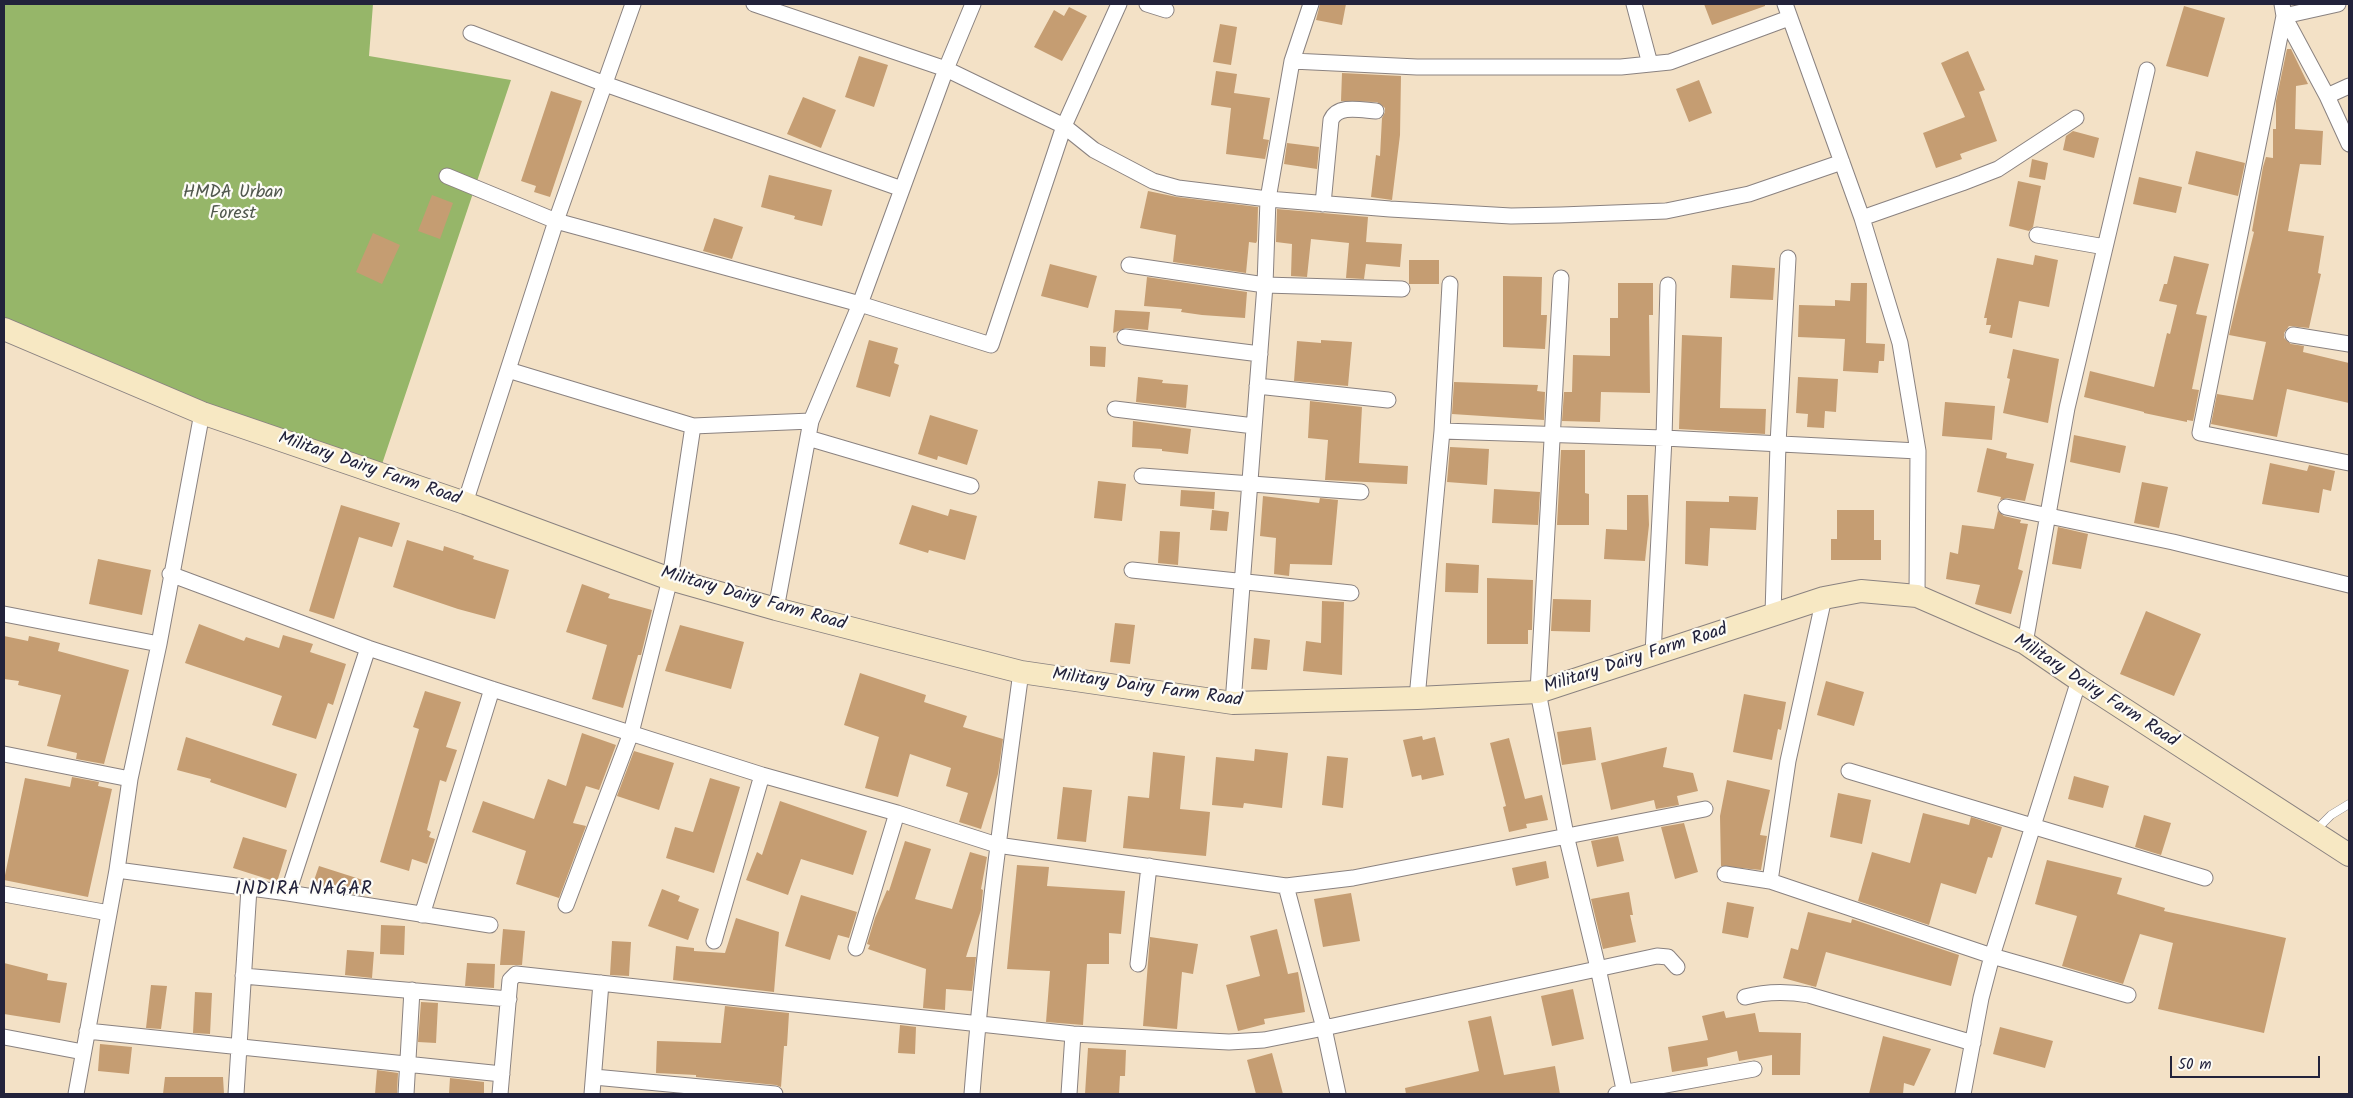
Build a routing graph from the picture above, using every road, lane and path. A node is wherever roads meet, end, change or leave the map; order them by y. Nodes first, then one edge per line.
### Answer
1 (633, 4) edge
2 (754, 4) edge
3 (973, 4) edge
4 (1119, 4) edge
5 (1146, 4) edge
6 (1311, 4) edge
7 (1634, 4) edge
8 (2338, 4) edge
9 (1166, 10) dead end
10 (2283, 10) edge
11 (1787, 11) edge
12 (471, 33) dead end
13 (1292, 61) junction
14 (1650, 64) junction
15 (946, 69) junction
16 (2147, 70) dead end
17 (605, 84) junction
18 (2349, 86) edge
19 (2327, 96) junction
20 (1376, 111) dead end
21 (2076, 118) dead end
22 (1064, 126) junction
23 (2349, 144) edge
24 (1842, 162) junction
25 (447, 176) dead end
26 (902, 189) junction
27 (1268, 199) junction
28 (1324, 204) junction
29 (1862, 218) junction
30 (556, 220) junction
31 (2037, 236) dead end
32 (2105, 247) junction
33 (1788, 258) dead end
34 (1129, 265) dead end
35 (1561, 278) dead end
36 (1450, 284) dead end
37 (1265, 285) junction
38 (1668, 285) dead end
39 (1402, 289) dead end
40 (860, 304) junction
41 (4, 329) edge
42 (2293, 335) dead end
43 (1125, 337) dead end
44 (2349, 344) edge
45 (1260, 354) junction
46 (508, 370) junction
47 (1257, 386) junction
48 (1388, 400) dead end
49 (1115, 409) dead end
50 (202, 413) junction
51 (811, 421) junction
52 (693, 426) junction
53 (1254, 426) junction
54 (1442, 431) junction
55 (1551, 433) junction
56 (808, 438) junction
57 (1664, 438) junction
58 (1778, 444) junction
59 (1918, 451) junction
60 (2349, 463) edge
61 (1142, 476) dead end
62 (1250, 484) junction
63 (971, 486) dead end
64 (1361, 492) dead end
65 (465, 503) junction
66 (2006, 507) dead end
67 (2047, 516) junction
68 (1132, 570) dead end
69 (170, 574) junction
70 (670, 578) junction
71 (1242, 582) junction
72 (2349, 585) edge
73 (1351, 593) dead end
74 (1917, 596) junction
75 (1824, 598) junction
76 (776, 609) junction
77 (4, 614) edge
78 (1773, 614) junction
79 (2025, 643) junction
80 (159, 644) junction
81 (368, 648) junction
82 (1653, 654) junction
83 (1021, 672) junction
84 (2079, 680) junction
85 (492, 689) junction
86 (1538, 692) junction
87 (1418, 698) junction
88 (1233, 703) junction
89 (631, 733) junction
90 (4, 754) edge
91 (1849, 772) dead end
92 (762, 776) junction
93 (130, 779) junction
94 (2349, 804) edge
95 (1705, 809) dead end
96 (897, 813) junction
97 (2032, 826) junction
98 (2314, 832) junction
99 (1566, 835) junction
100 (998, 845) junction
101 (2349, 855) edge
102 (1148, 866) junction
103 (117, 870) junction
104 (1725, 874) dead end
105 (2205, 878) dead end
106 (1770, 881) junction
107 (1286, 886) junction
108 (249, 888) junction
109 (288, 893) junction
110 (4, 894) edge
111 (566, 905) dead end
112 (109, 913) junction
113 (422, 915) junction
114 (490, 924) dead end
115 (714, 941) dead end
116 (856, 948) dead end
117 (1992, 956) junction
118 (1138, 964) dead end
119 (1677, 967) dead end
120 (1598, 968) junction
121 (244, 976) junction
122 (601, 983) junction
123 (412, 990) junction
124 (2128, 995) dead end
125 (1745, 997) dead end
126 (509, 999) junction
127 (977, 1022) junction
128 (1324, 1028) junction
129 (87, 1031) junction
130 (1073, 1034) junction
131 (4, 1037) edge
132 (1973, 1043) junction
133 (239, 1048) junction
134 (84, 1052) junction
135 (408, 1065) junction
136 (1754, 1069) dead end
137 (502, 1074) junction
138 (594, 1077) junction
139 (76, 1094) edge
140 (236, 1094) edge
141 (406, 1094) edge
142 (500, 1094) edge
143 (592, 1094) edge
144 (775, 1094) edge
145 (972, 1094) edge
146 (1068, 1094) edge
147 (1338, 1094) edge
148 (1621, 1094) edge
149 (1963, 1094) edge

1 - 17 street
2 - 15 street
3 - 15 street
4 - 22 street
5 - 9 street
6 - 13 street
7 - 14 street
8 - 10 street
10 - 19 street
10 - 60 street
11 - 14 street
11 - 24 street
12 - 17 street
13 - 14 street
13 - 27 street
15 - 22 street
15 - 26 street
16 - 32 street
17 - 26 street
17 - 30 street
18 - 19 street
19 - 23 street
20 - 28 street
21 - 29 street
22 - 27 street
22 - 40 street
24 - 28 street
24 - 29 street
25 - 30 street
26 - 40 street
27 - 28 street
27 - 37 street
29 - 59 street
30 - 40 street
30 - 46 street
31 - 32 street
32 - 67 street
33 - 58 street
34 - 37 street
35 - 55 street
36 - 54 street
37 - 39 street
37 - 45 street
38 - 57 street
40 - 51 street
41 - 50 main road, Military Dairy Farm Road
42 - 44 street
43 - 45 street
45 - 47 street
46 - 52 street
46 - 65 street
47 - 48 street
47 - 53 street
49 - 53 street
50 - 65 main road, Military Dairy Farm Road
50 - 69 street
51 - 52 street
51 - 56 street
52 - 70 street
53 - 62 street
54 - 55 street
54 - 87 street
55 - 57 street
55 - 86 street
56 - 63 street
56 - 76 street
57 - 58 street
57 - 82 street
58 - 59 street
58 - 78 street
59 - 74 street
61 - 62 street
62 - 64 street
62 - 71 street
65 - 70 main road, Military Dairy Farm Road
66 - 67 street
67 - 72 street
67 - 79 street
68 - 71 street
69 - 80 street
69 - 81 street
70 - 76 main road, Military Dairy Farm Road
70 - 89 street
71 - 73 street
71 - 88 street
74 - 75 main road, Military Dairy Farm Road
74 - 79 main road, Military Dairy Farm Road
75 - 78 main road, Military Dairy Farm Road
75 - 106 street
76 - 83 main road, Military Dairy Farm Road
77 - 80 street
78 - 82 main road, Military Dairy Farm Road
79 - 84 main road, Military Dairy Farm Road
80 - 93 street
81 - 85 street
81 - 109 street
82 - 86 main road, Military Dairy Farm Road
83 - 88 main road, Military Dairy Farm Road
83 - 100 street
84 - 97 street
84 - 98 main road, Military Dairy Farm Road
85 - 89 street
85 - 113 street
86 - 87 main road, Military Dairy Farm Road
86 - 99 street
87 - 88 main road, Military Dairy Farm Road
89 - 92 street
89 - 111 street
90 - 93 street
91 - 97 street
92 - 96 street
92 - 115 street
93 - 103 street
94 - 98 lane
95 - 99 street
96 - 100 street
96 - 116 street
97 - 105 street
97 - 117 street
98 - 101 main road, Military Dairy Farm Road
99 - 107 street
99 - 120 street
100 - 102 street
100 - 127 street
102 - 107 street
102 - 118 street
103 - 108 street
103 - 112 street
104 - 106 street
106 - 117 street
107 - 128 street
108 - 109 street
108 - 121 street
109 - 113 street
110 - 112 street
112 - 129 street
113 - 114 street
117 - 124 street
117 - 132 street
119 - 120 street
120 - 128 street
120 - 148 street
121 - 123 street
121 - 133 street
122 - 126 street
122 - 127 street
122 - 138 street
123 - 126 street
123 - 135 street
125 - 132 street
126 - 137 street
127 - 130 street
127 - 145 street
128 - 130 street
128 - 147 street
129 - 133 street
129 - 134 street
130 - 146 street
131 - 134 street
132 - 149 street
133 - 135 street
133 - 140 street
134 - 139 street
135 - 137 street
135 - 141 street
136 - 148 street
137 - 142 street
138 - 143 street
138 - 144 street

